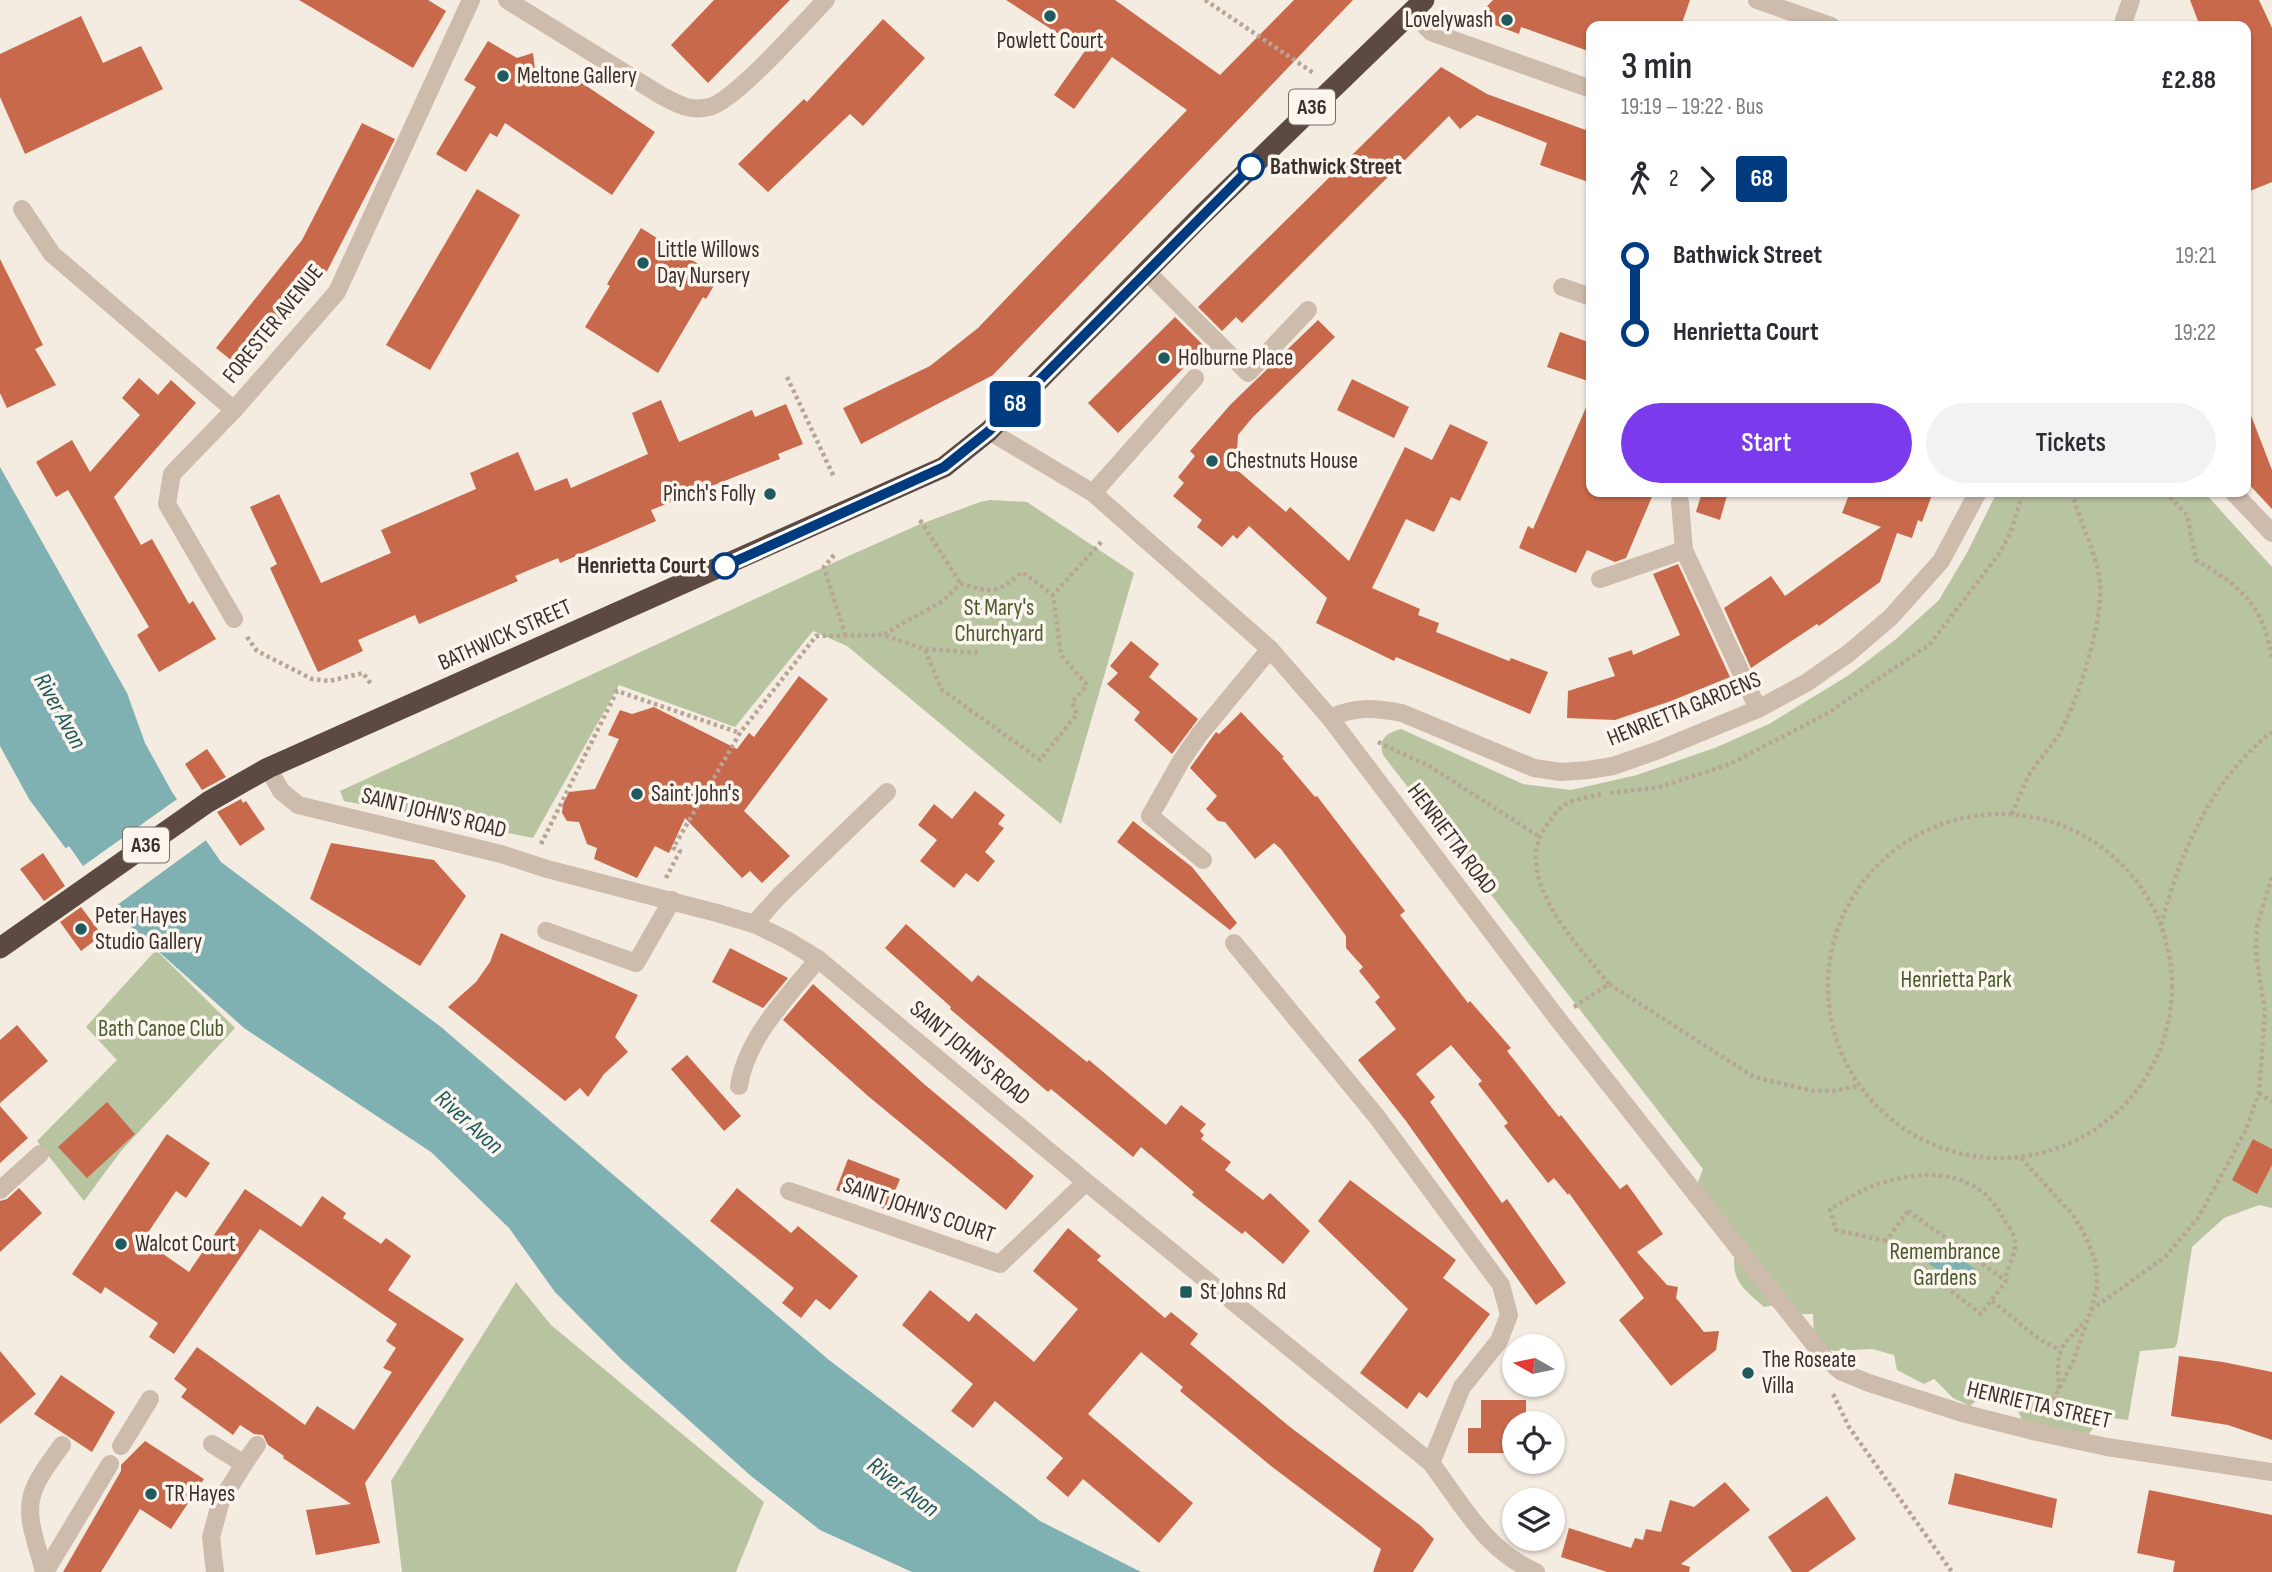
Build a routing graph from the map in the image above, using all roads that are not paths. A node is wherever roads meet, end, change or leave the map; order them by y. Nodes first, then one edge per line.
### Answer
1 (471, 0) edge
2 (507, 0) edge
3 (826, 0) edge
4 (1757, 0) edge
5 (2131, 0) edge
6 (1418, 6) edge
7 (1817, 21) edge
8 (2124, 21) edge
9 (1586, 87) edge
10 (22, 209) dead end
11 (1146, 271) junction
12 (1562, 287) dead end
13 (1586, 295) edge
14 (1308, 310) dead end
15 (1195, 378) dead end
16 (234, 410) junction
17 (989, 431) junction
18 (1093, 493) junction
19 (1975, 497) edge
20 (2238, 497) edge
21 (1680, 502) dead end
22 (2272, 533) edge
23 (1684, 550) junction
24 (1600, 579) dead end
25 (234, 619) road end
26 (1270, 649) junction
27 (1758, 709) junction
28 (1330, 718) junction
29 (268, 768) junction
30 (887, 792) dead end
31 (1203, 860) dead end
32 (672, 900) junction
33 (754, 924) junction
34 (546, 931) dead end
35 (1234, 943) dead end
36 (0, 948) edge
37 (818, 959) junction
38 (739, 1086) dead end
39 (40, 1154) dead end
40 (1086, 1182) junction
41 (0, 1190) edge
42 (789, 1191) dead end
43 (1813, 1342) joint
44 (149, 1399) dead end
45 (212, 1444) dead end
46 (62, 1445) dead end
47 (257, 1445) dead end
48 (121, 1446) dead end
49 (1431, 1462) junction
50 (110, 1464) dead end
51 (244, 1464) junction
52 (2272, 1472) edge
53 (45, 1572) edge
54 (215, 1572) edge
55 (1535, 1572) edge

1 - 16 street, FORESTER AVENUE
2 - 3 street
4 - 7 street
5 - 8 street
6 - 9 street
6 - 11 highway, BATHWICK STREET / A36
10 - 16 street
11 - 14 street
11 - 17 highway, BATHWICK STREET / A36
12 - 13 street
15 - 18 street
16 - 25 street, FORESTER AVENUE
17 - 18 street, HENRIETTA ROAD
17 - 29 highway, BATHWICK STREET / A36
18 - 26 street, HENRIETTA ROAD
19 - 27 street, HENRIETTA GARDENS
20 - 22 street
21 - 23 street
23 - 24 street
23 - 27 street
26 - 28 street, HENRIETTA ROAD
26 - 31 street
27 - 28 street, HENRIETTA GARDENS
28 - 43 street, HENRIETTA ROAD
29 - 32 street, SAINT JOHN'S ROAD
29 - 36 highway, BATHWICK STREET / A36
30 - 33 street
32 - 33 street, SAINT JOHN'S ROAD
32 - 34 street
33 - 37 street, SAINT JOHN'S ROAD
35 - 49 street
37 - 38 street
37 - 40 street, SAINT JOHN'S ROAD
39 - 41 street
40 - 42 street, SAINT JOHN'S COURT
40 - 49 street, SAINT JOHN'S ROAD
43 - 52 street, HENRIETTA STREET
44 - 48 street
45 - 51 street
46 - 53 street
47 - 51 street
49 - 55 street, SAINT JOHN'S ROAD
50 - 53 street
51 - 54 street

